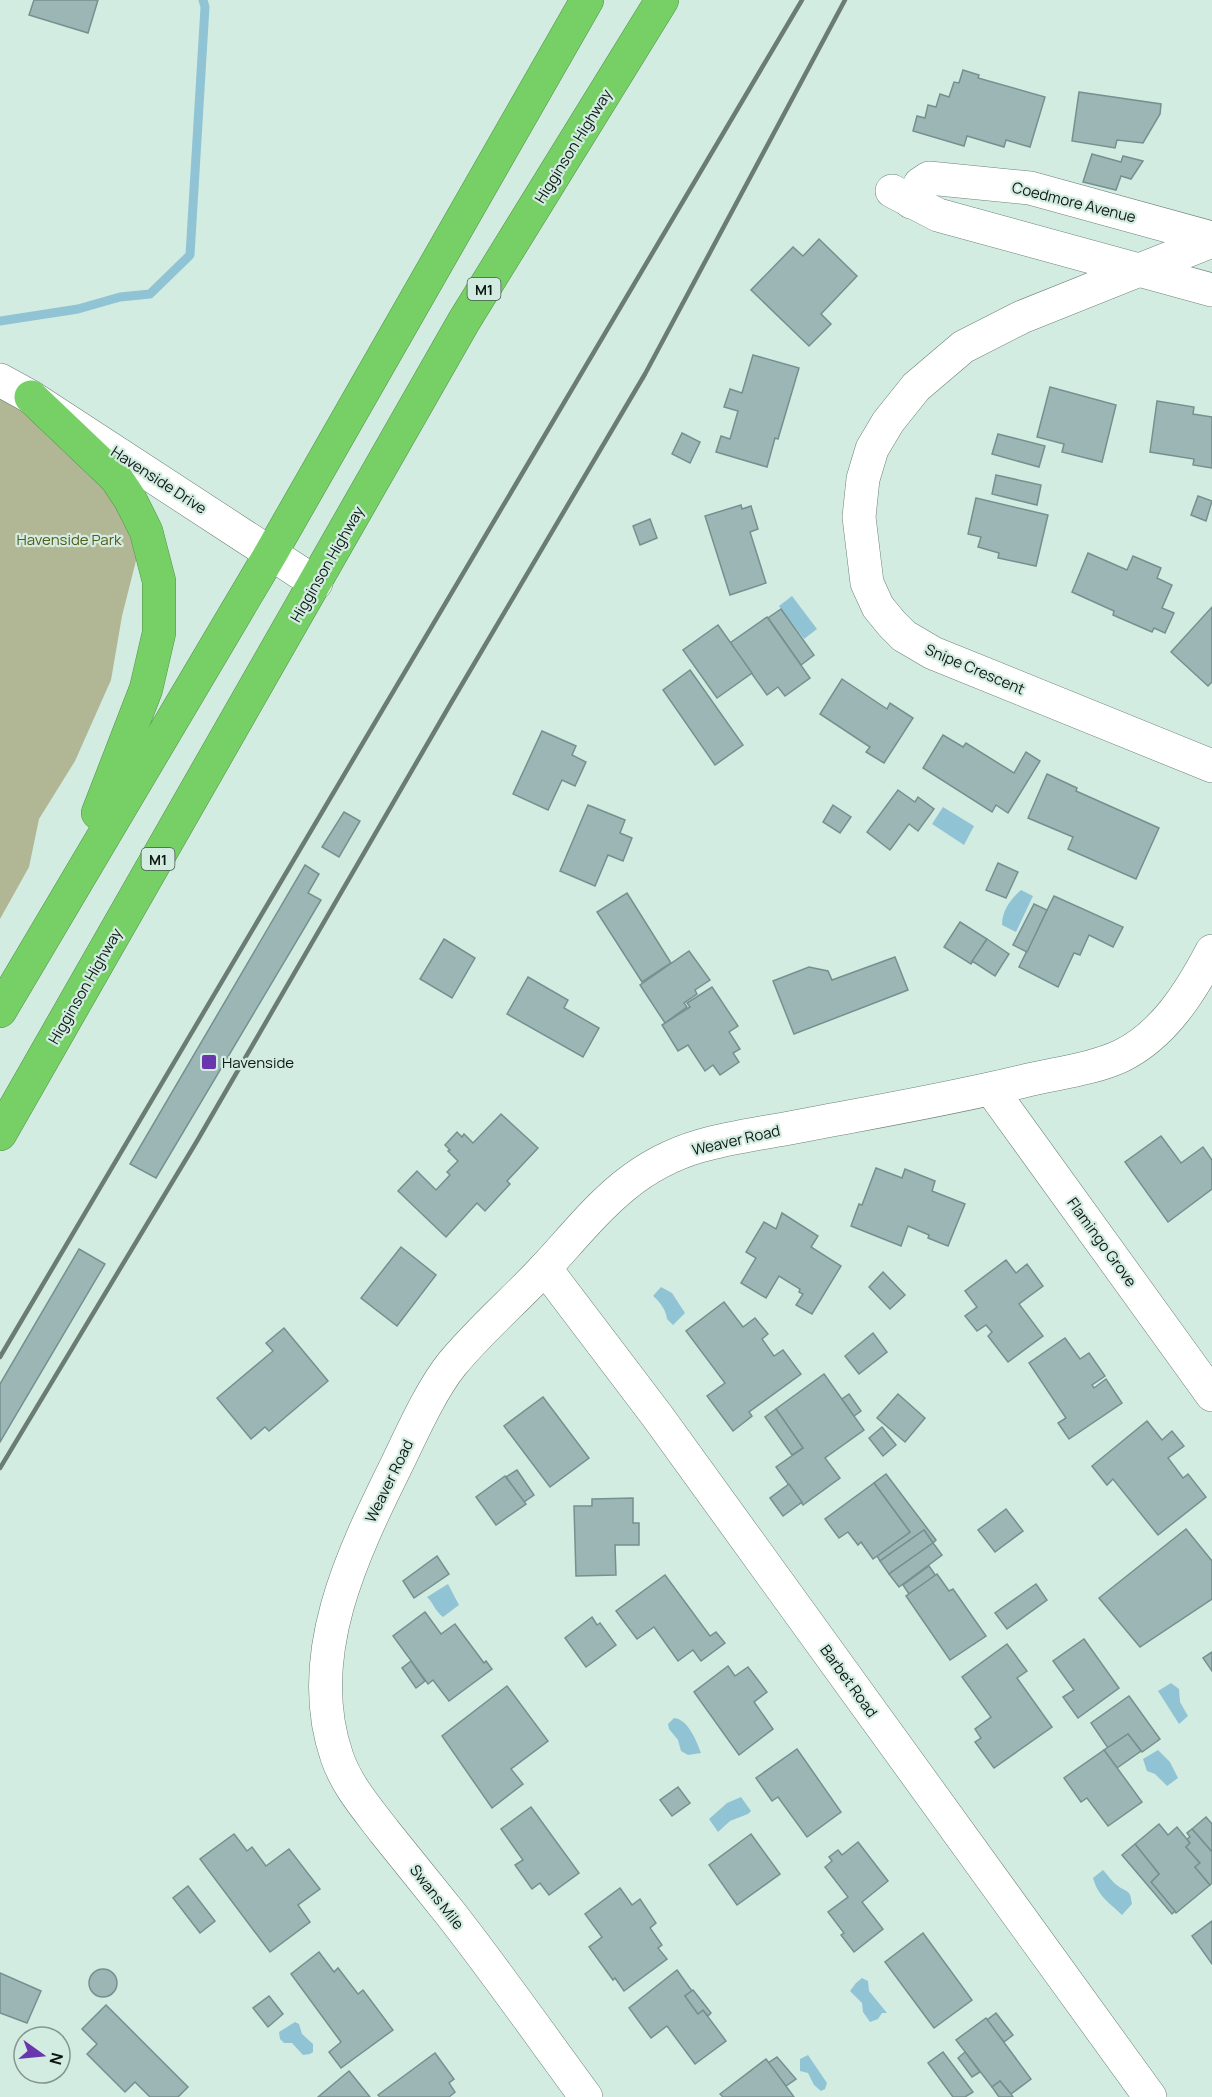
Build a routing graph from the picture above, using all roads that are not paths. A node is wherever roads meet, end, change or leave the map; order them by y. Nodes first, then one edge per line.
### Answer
1 (587, 0) edge
2 (662, 0) edge
3 (1212, 239) edge
4 (1138, 270) junction
5 (1212, 291) edge
6 (0, 380) edge
7 (31, 397) junction
8 (271, 553) junction
9 (316, 583) junction
10 (1212, 766) edge
11 (62, 904) junction
12 (1212, 951) edge
13 (0, 1011) edge
14 (991, 1089) junction
15 (0, 1134) edge
16 (545, 1268) junction
17 (1212, 1395) edge
18 (325, 1681) joint
19 (586, 2097) edge
20 (1150, 2097) edge

1 - 8 highway
2 - 9 highway, Higginson Highway / M1
3 - 4 street, Snipe Crescent
3 - 4 street, Coedmore Avenue
4 - 5 street
4 - 10 street, Snipe Crescent
6 - 7 street, Havenside Drive
7 - 8 street, Havenside Drive
7 - 11 highway
8 - 9 street, Havenside Drive
8 - 11 highway
9 - 15 highway, Higginson Highway / M1
11 - 13 highway
12 - 14 street, Weaver Road
14 - 16 street, Weaver Road
14 - 17 street, Flamingo Grove
16 - 18 street, Weaver Road
16 - 20 street, Barbet Road
18 - 19 street, Swans Mile

